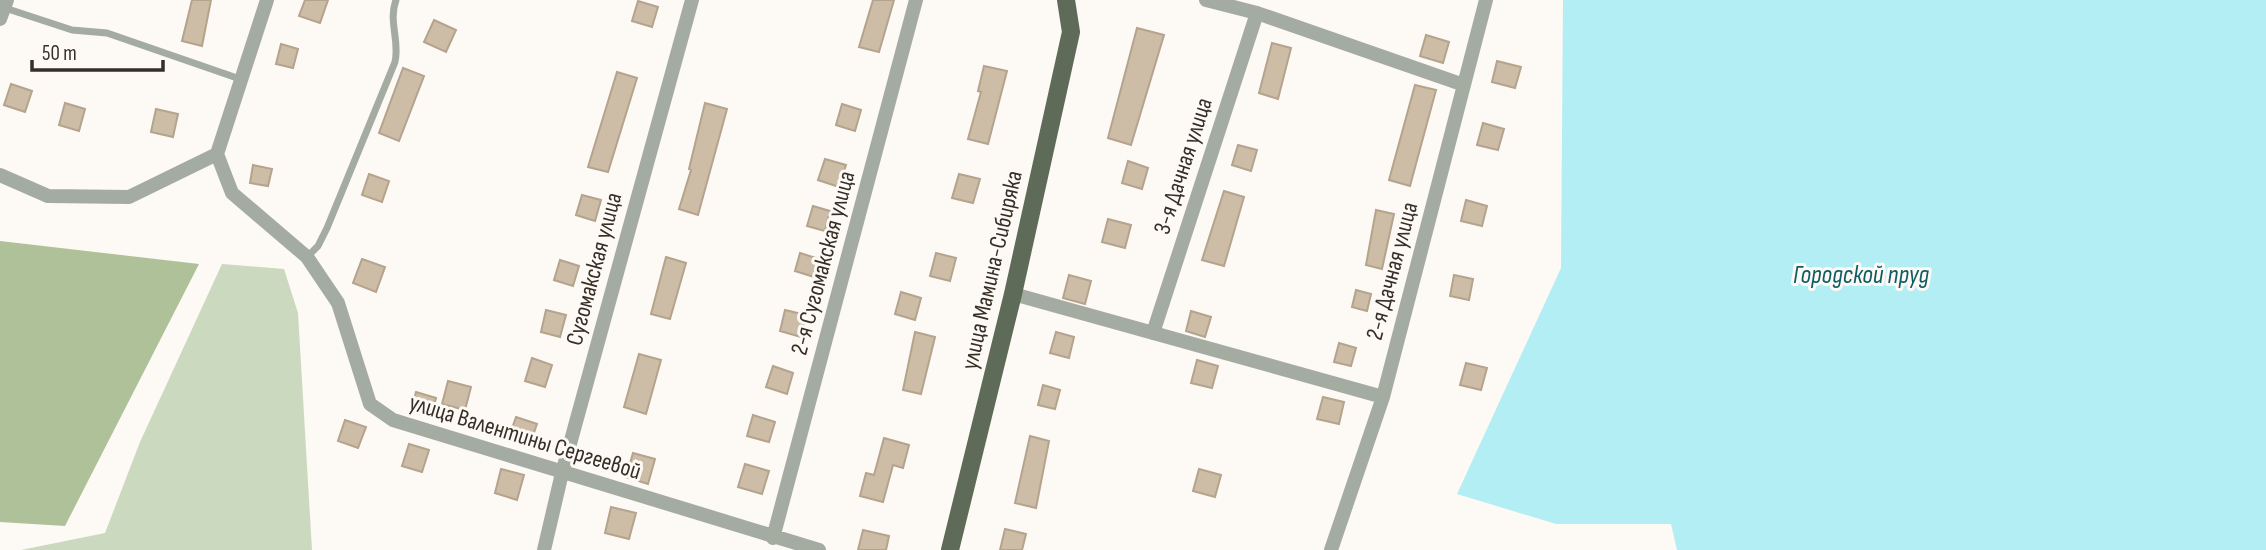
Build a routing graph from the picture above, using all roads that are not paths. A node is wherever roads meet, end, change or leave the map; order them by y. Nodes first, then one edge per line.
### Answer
1 (267, 0) edge
2 (396, 0) edge
3 (692, 0) edge
4 (916, 0) edge
5 (1066, 0) edge
6 (1206, 0) edge
7 (1486, 0) edge
8 (4, 9) edge
9 (1257, 13) junction
10 (240, 79) junction
11 (1464, 85) junction
12 (217, 154) junction
13 (0, 175) edge
14 (307, 257) junction
15 (1013, 294) junction
16 (1153, 333) junction
17 (1382, 397) junction
18 (562, 473) junction
19 (773, 538) junction
20 (544, 550) edge
21 (819, 550) edge
22 (950, 550) edge
23 (1331, 550) edge

1 - 10 street
2 - 14 lane
3 - 18 street, Сугомакская улица
4 - 19 street, 2-я Сугомакская улица
5 - 15 main road, улица Мамина-Сибиряка
6 - 9 street
7 - 11 street, 2-я Дачная улица
8 - 10 lane
9 - 11 street
9 - 16 street, 3-я Дачная улица
10 - 12 street
11 - 17 street, 2-я Дачная улица
12 - 13 street
12 - 14 street, улица Валентины Сергеевой
14 - 18 street, улица Валентины Сергеевой
15 - 16 street
15 - 22 main road, улица Мамина-Сибиряка
16 - 17 street
17 - 23 street, 2-я Дачная улица
18 - 19 street, улица Валентины Сергеевой
18 - 20 street, Сугомакская улица
19 - 21 street, улица Валентины Сергеевой

